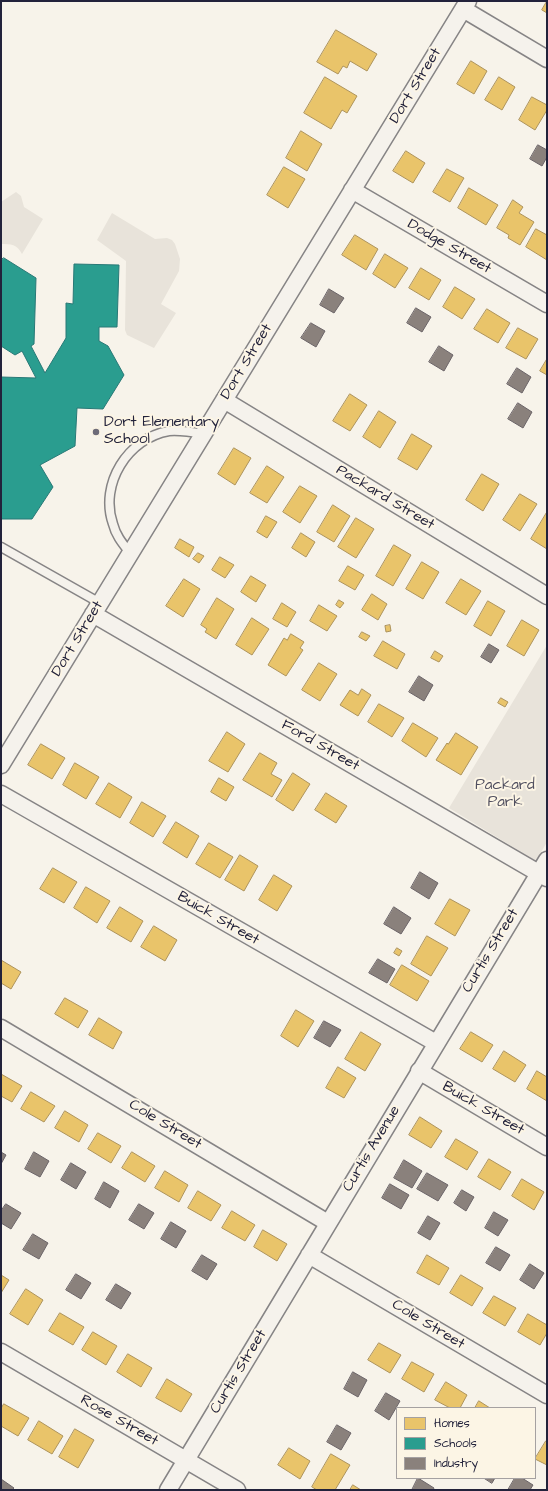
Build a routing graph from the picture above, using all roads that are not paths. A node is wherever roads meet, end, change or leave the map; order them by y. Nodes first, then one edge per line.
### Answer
1 (465, 5) edge
2 (547, 59) edge
3 (352, 190) junction
4 (547, 304) edge
5 (224, 400) junction
6 (203, 434) junction
7 (1, 547) edge
8 (130, 553) junction
9 (547, 596) edge
10 (96, 608) junction
11 (1, 765) edge
12 (1, 794) edge
13 (544, 870) edge
14 (1, 1028) edge
15 (436, 1043) junction
16 (419, 1071) junction
17 (547, 1146) edge
18 (328, 1222) junction
19 (309, 1255) junction
20 (1, 1352) edge
21 (547, 1395) edge
22 (186, 1460) junction
23 (168, 1490) edge
24 (237, 1490) edge

1 - 2 street
1 - 3 street, Dort Street
3 - 4 street, Dodge Street
3 - 5 street, Dort Street
5 - 6 street, Dort Street
5 - 9 street, Packard Street
6 - 8 street, Dort Street
6 - 8 lane
7 - 10 lane
8 - 10 street, Dort Street
10 - 11 street, Dort Street
10 - 13 street, Ford Street
12 - 15 street, Buick Street
13 - 15 street, Curtis Street
14 - 18 street, Cole Street
15 - 16 street, Curtis Avenue
16 - 17 street, Buick Street
16 - 18 street, Curtis Avenue
18 - 19 street, Curtis Avenue
19 - 21 street, Cole Street
19 - 22 street, Curtis Street
20 - 22 street, Rose Street
22 - 23 street, Curtis Street
22 - 24 street, Rose Street

